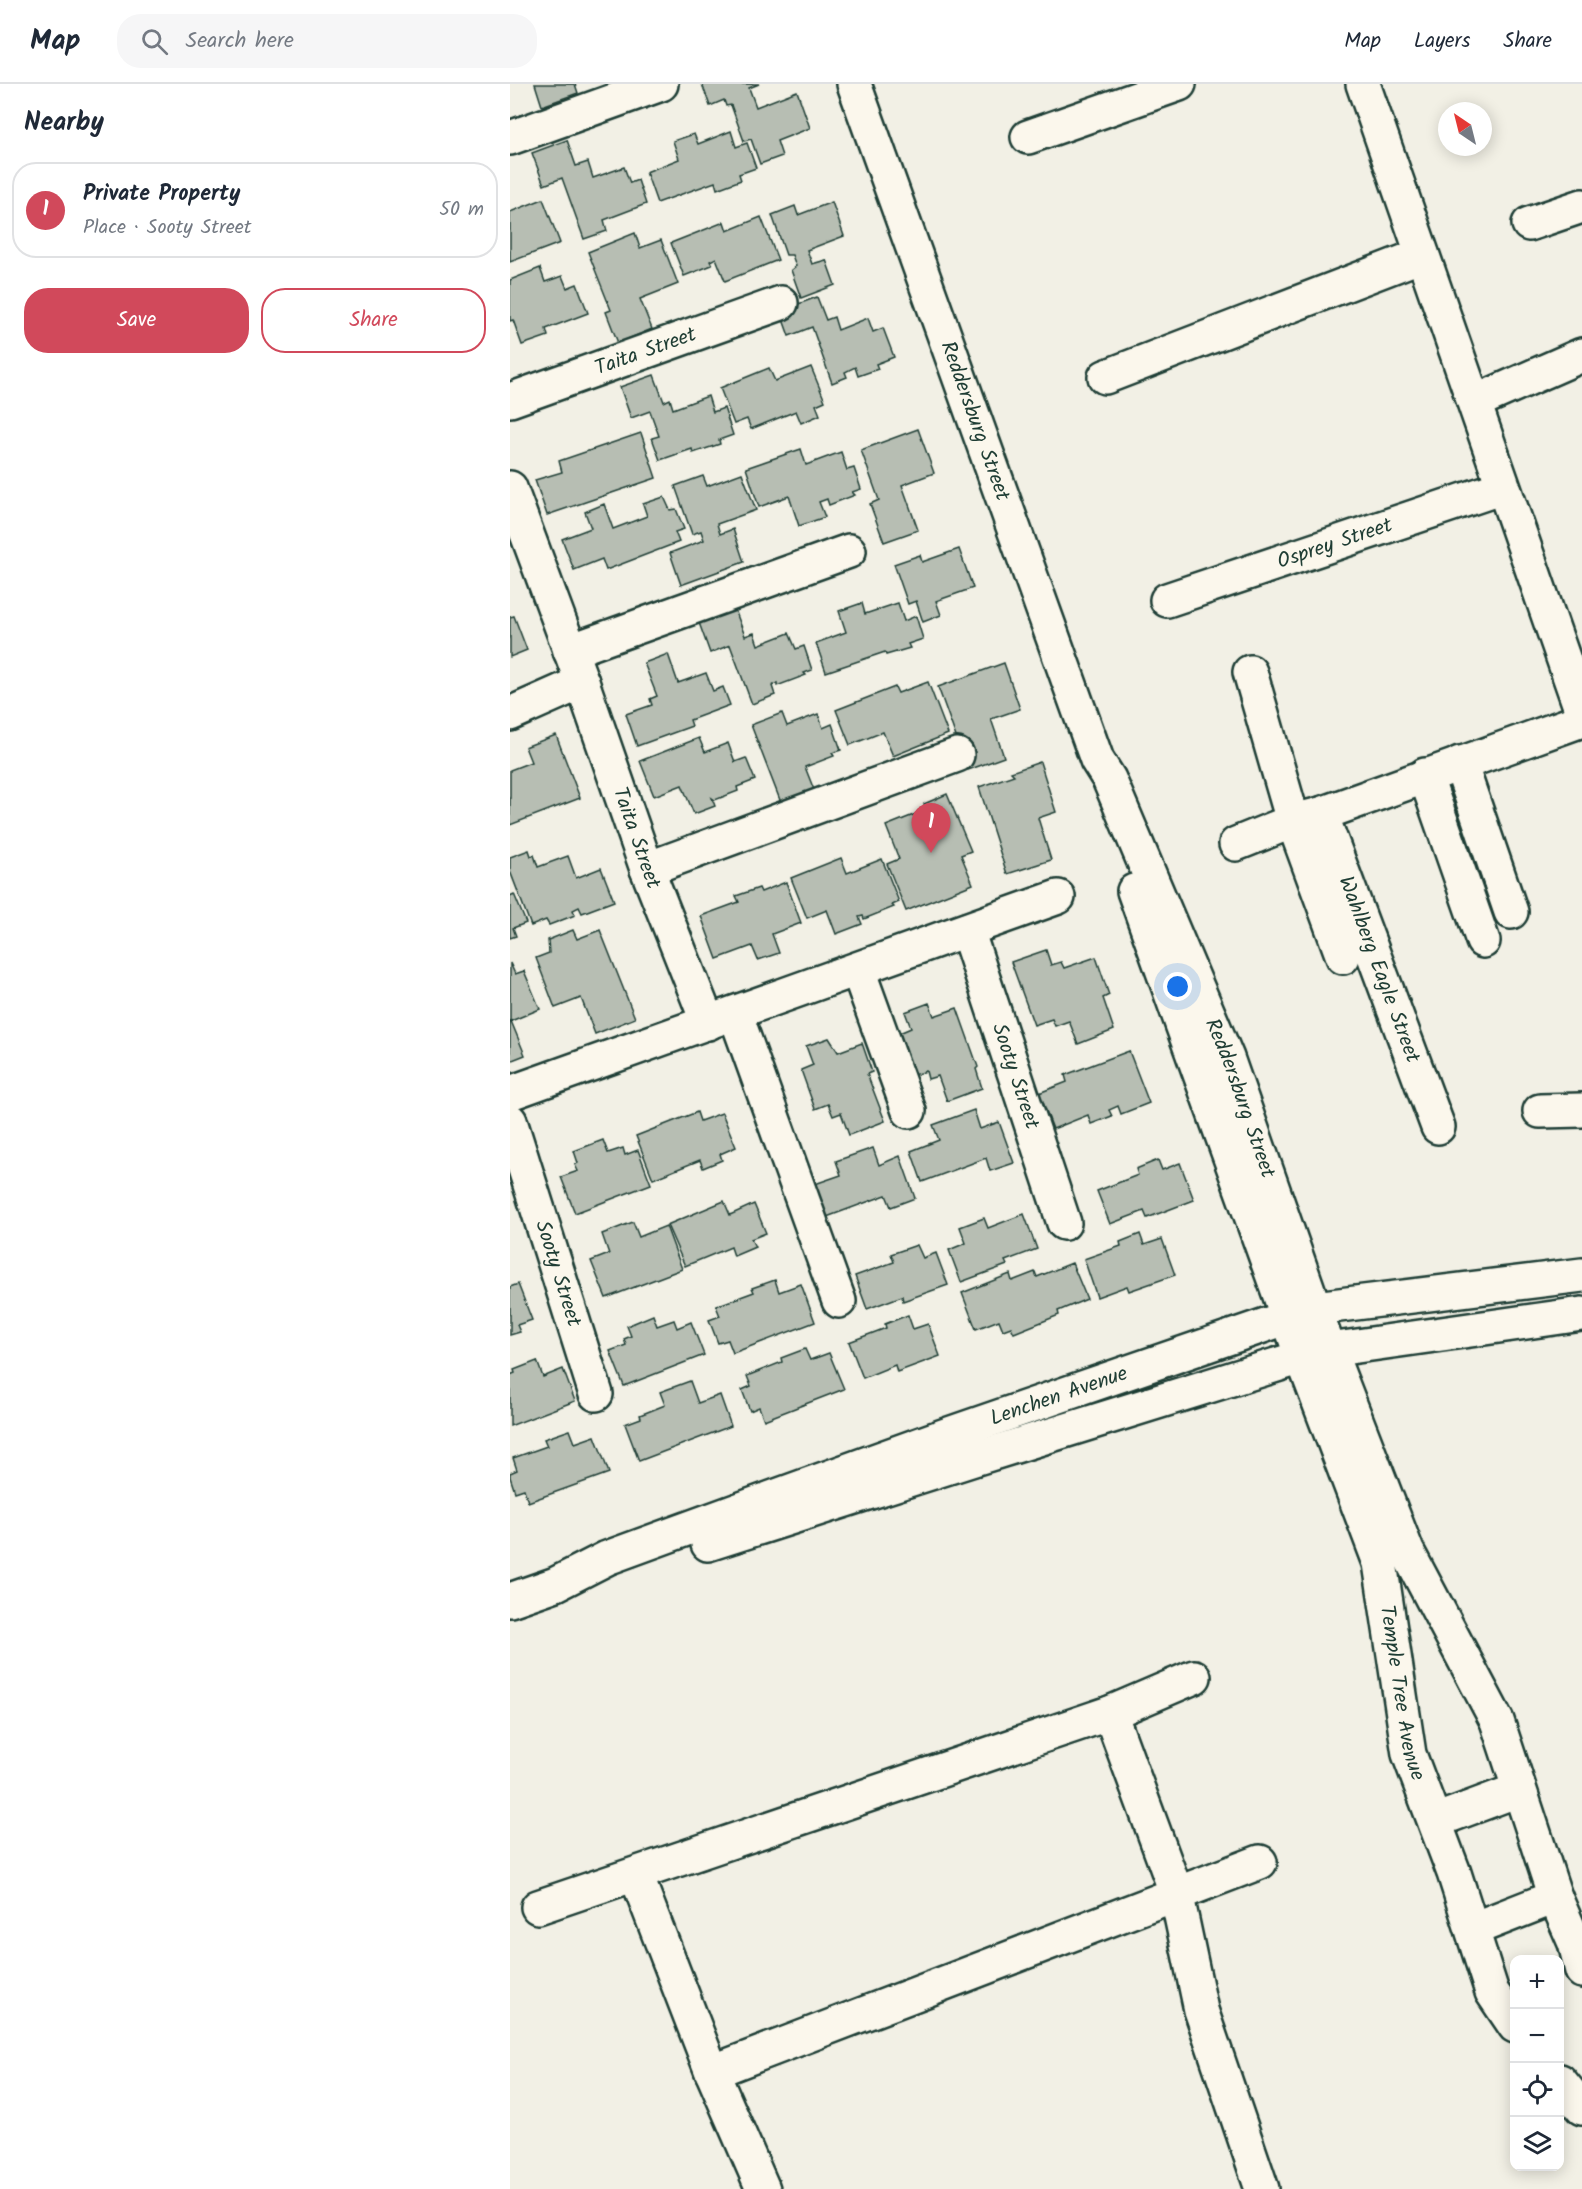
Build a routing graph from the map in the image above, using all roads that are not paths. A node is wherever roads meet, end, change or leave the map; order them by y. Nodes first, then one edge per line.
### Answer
1 (661, 84) edge
2 (854, 84) edge
3 (1179, 84) edge
4 (1363, 84) edge
5 (1028, 137) dead end
6 (510, 138) edge
7 (1582, 206) edge
8 (1529, 224) dead end
9 (1422, 255) junction
10 (782, 303) dead end
11 (1582, 355) edge
12 (1105, 377) dead end
13 (510, 400) edge
14 (1475, 402) junction
15 (1503, 487) junction
16 (511, 494) edge
17 (849, 551) dead end
18 (1167, 600) dead end
19 (570, 651) junction
20 (1250, 672) dead end
21 (582, 682) junction
22 (1582, 712) edge
23 (510, 714) edge
24 (1582, 720) edge
25 (957, 756) dead end
26 (1460, 763) junction
27 (1425, 776) junction
28 (1307, 818) junction
29 (1236, 844) dead end
30 (647, 869) junction
31 (1058, 897) dead end
32 (1511, 912) dead end
33 (967, 930) junction
34 (1484, 941) dead end
35 (1343, 957) dead end
36 (858, 970) junction
37 (722, 1018) junction
38 (510, 1093) edge
39 (1582, 1110) edge
40 (909, 1111) dead end
41 (1540, 1112) dead end
42 (510, 1121) edge
43 (1438, 1127) dead end
44 (1064, 1223) dead end
45 (1582, 1275) edge
46 (839, 1301) dead end
47 (1301, 1313) junction
48 (1582, 1314) edge
49 (1316, 1354) junction
50 (596, 1394) dead end
51 (556, 1584) junction
52 (510, 1600) edge
53 (1194, 1677) dead end
54 (1110, 1713) junction
55 (1518, 1790) junction
56 (1435, 1821) junction
57 (1260, 1862) dead end
58 (636, 1875) junction
59 (1176, 1892) junction
60 (1555, 1897) junction
61 (538, 1907) dead end
62 (1473, 1929) junction
63 (1582, 1971) edge
64 (1510, 2019) edge
65 (711, 2072) junction
66 (1564, 2085) edge
67 (1582, 2108) edge
68 (764, 2189) edge
69 (1262, 2189) edge

1 - 6 street
2 - 47 street, Reddersburg Street
3 - 5 street
4 - 9 street
7 - 8 street
9 - 12 street
9 - 14 street
10 - 13 street, Taita Street
11 - 14 street
14 - 15 street
15 - 18 street, Osprey Street
15 - 22 street
16 - 19 street, Taita Street
17 - 19 street
19 - 21 street, Taita Street
20 - 28 street, Wahlberg Eagle Street
21 - 23 street
21 - 30 street, Taita Street
24 - 26 street
25 - 30 street
26 - 27 street
26 - 32 street
27 - 28 street
27 - 34 street
28 - 29 street
28 - 35 street, Wahlberg Eagle Street
28 - 43 street, Wahlberg Eagle Street
30 - 37 street, Taita Street
31 - 33 street
33 - 36 street
33 - 44 street, Sooty Street
36 - 37 street
36 - 40 street
37 - 38 street
37 - 46 street
39 - 41 street
42 - 50 street, Sooty Street
45 - 47 street, Lenchen Avenue
47 - 49 street, Reddersburg Street
47 - 51 street, Lenchen Avenue
48 - 49 street, Lenchen Avenue
49 - 51 street, Lenchen Avenue
49 - 55 street, Temple Tree Avenue
49 - 56 street, Temple Tree Avenue
51 - 52 street, Lenchen Avenue
53 - 54 street
54 - 58 street
54 - 59 street
55 - 56 street
55 - 60 street, Temple Tree Avenue
56 - 62 street, Temple Tree Avenue
57 - 59 street
58 - 61 street
58 - 65 street
59 - 65 street
59 - 69 street
60 - 62 street
60 - 63 street, Temple Tree Avenue
62 - 64 street, Temple Tree Avenue
65 - 68 street
66 - 67 street

